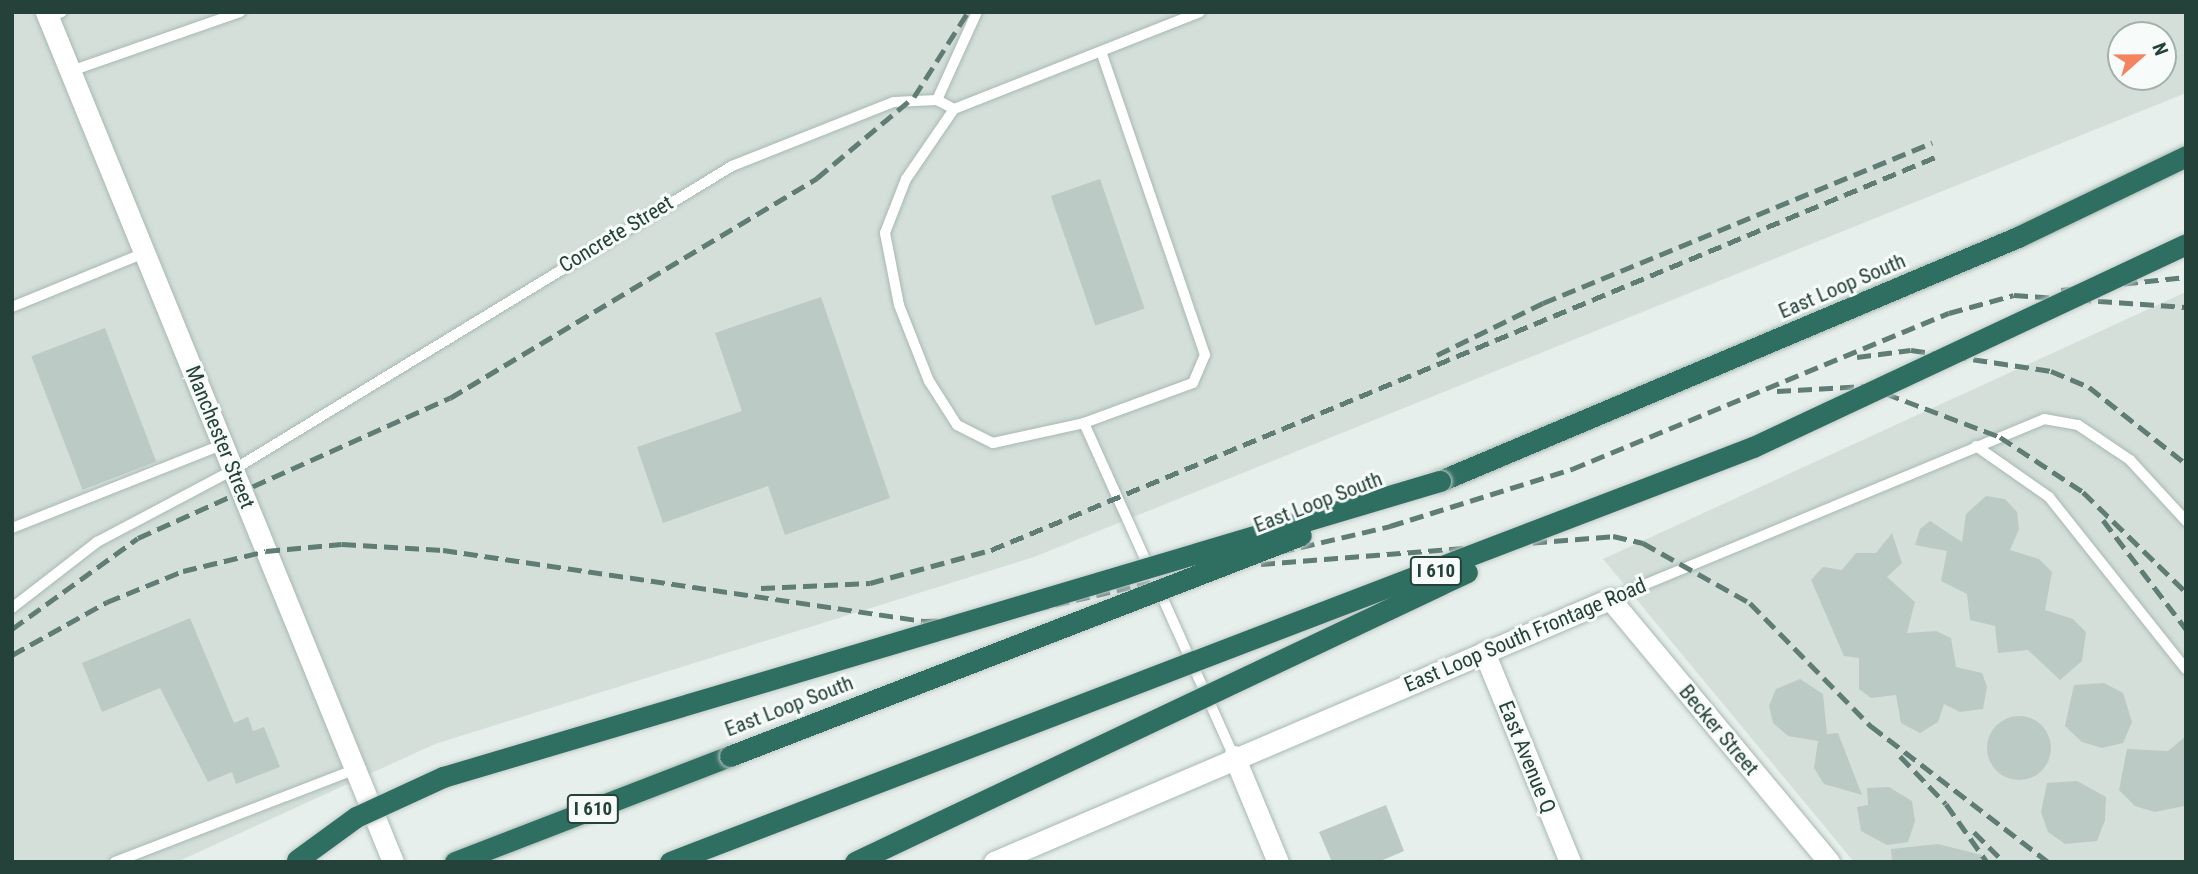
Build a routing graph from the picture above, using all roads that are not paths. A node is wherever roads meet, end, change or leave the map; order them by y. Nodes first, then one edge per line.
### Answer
1 (240, 12) edge
2 (977, 12) edge
3 (1200, 12) edge
4 (52, 14) edge
5 (1101, 52) junction
6 (71, 71) junction
7 (937, 100) junction
8 (954, 110) junction
9 (2186, 156) edge
10 (2186, 244) edge
11 (147, 252) junction
12 (12, 307) edge
13 (1084, 422) junction
14 (222, 445) junction
15 (1976, 446) junction
16 (233, 470) junction
17 (1440, 481) junction
18 (1608, 506) junction
19 (2186, 521) edge
20 (12, 528) edge
21 (1610, 599) junction
22 (12, 608) edge
23 (1484, 652) junction
24 (2186, 668) edge
25 (1234, 756) junction
26 (356, 769) junction
27 (296, 861) edge
28 (115, 862) edge
29 (393, 862) edge
30 (456, 862) edge
31 (670, 862) edge
32 (855, 862) edge
33 (994, 862) edge
34 (1278, 862) edge
35 (1570, 862) edge
36 (1829, 862) edge

1 - 6 lane
2 - 7 lane
3 - 5 lane
4 - 6 street, Manchester Street
5 - 8 lane
5 - 13 lane
6 - 11 street, Manchester Street
7 - 8 lane
7 - 16 lane, Concrete Street
8 - 13 lane
9 - 17 highway, East Loop South / I 610
10 - 18 highway, I 610, bridge
11 - 12 lane
11 - 14 street, Manchester Street
13 - 25 lane
14 - 16 street, Manchester Street
14 - 20 lane
15 - 19 lane, East Loop South Frontage Road
15 - 21 lane, East Loop South Frontage Road
15 - 24 lane
16 - 22 lane, Concrete Street
16 - 26 street, Manchester Street
17 - 27 highway, bridge
17 - 30 highway, East Loop South / I 610, bridge
18 - 31 highway, I 610, bridge
18 - 32 highway, bridge
21 - 23 street, East Loop South Frontage Road
21 - 36 street, Becker Street
23 - 25 street, East Loop South Frontage Road
23 - 35 street, East Avenue Q
25 - 33 street, East Loop South Frontage Road
25 - 34 street
26 - 28 lane
26 - 29 street, Manchester Street

